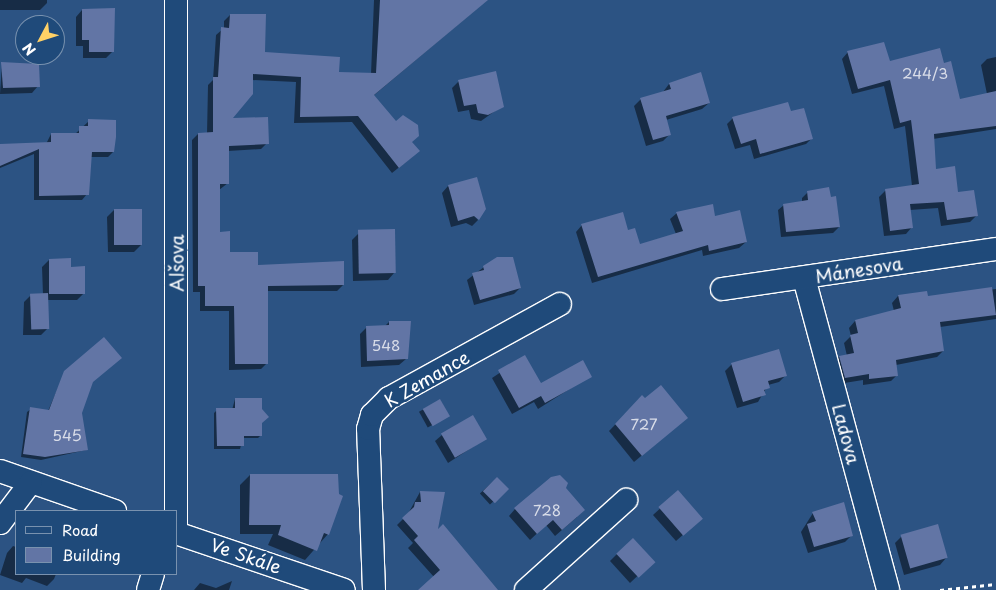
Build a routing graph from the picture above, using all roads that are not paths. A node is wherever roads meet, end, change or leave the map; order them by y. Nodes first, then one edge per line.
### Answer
1 (176, 0) edge
2 (996, 249) edge
3 (804, 278) junction
4 (722, 289) dead end
5 (560, 304) dead end
6 (0, 471) edge
7 (31, 482) junction
8 (626, 500) dead end
9 (112, 510) edge
10 (176, 510) edge
11 (0, 524) edge
12 (178, 534) edge
13 (153, 575) edge
14 (148, 590) edge
15 (344, 590) edge
16 (374, 590) edge
17 (526, 590) edge
18 (888, 590) edge

1 - 10 street, Alšova
2 - 3 street, Mánesova
3 - 4 street, Mánesova
3 - 18 street, Ladova
5 - 16 street, K Zemance
6 - 7 street
7 - 9 street
7 - 11 street
8 - 17 street
12 - 15 street, Ve Skále
13 - 14 street

